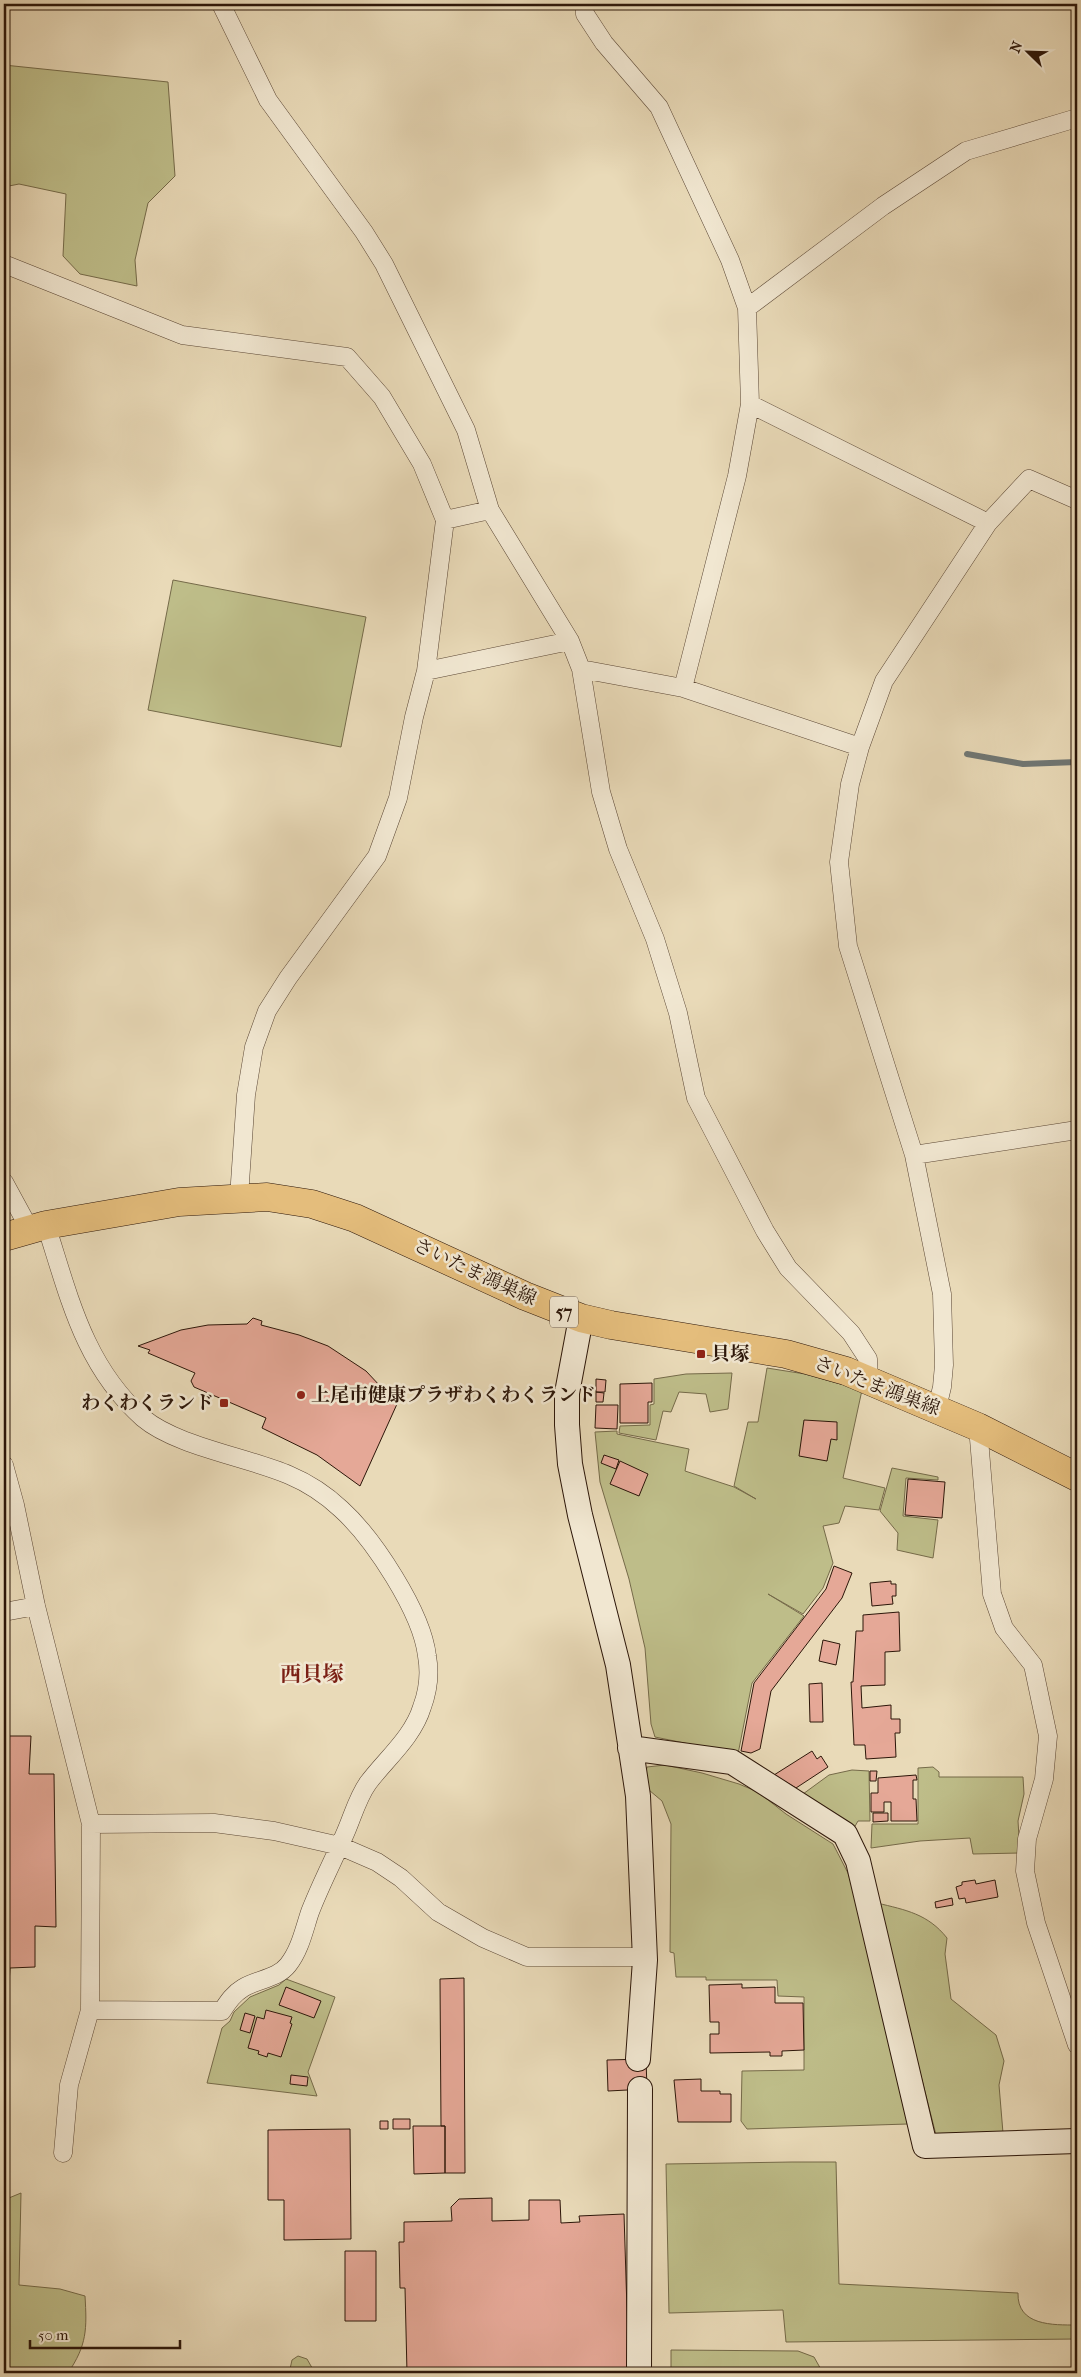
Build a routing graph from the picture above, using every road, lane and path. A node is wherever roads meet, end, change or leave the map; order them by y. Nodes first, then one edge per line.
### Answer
1 (221, 4) edge
2 (584, 4) edge
3 (1077, 118) edge
4 (4, 264) edge
5 (747, 308) junction
6 (750, 404) junction
7 (1076, 497) edge
8 (490, 510) junction
9 (445, 520) junction
10 (988, 523) junction
11 (570, 641) junction
12 (581, 669) junction
13 (426, 671) junction
14 (683, 688) junction
15 (860, 747) junction
16 (1077, 1130) edge
17 (914, 1155) junction
18 (4, 1182) edge
19 (239, 1197) junction
20 (38, 1226) junction
21 (4, 1237) edge
22 (581, 1318) junction
23 (870, 1380) junction
24 (937, 1408) junction
25 (978, 1427) junction
26 (4, 1465) edge
27 (1077, 1478) edge
28 (36, 1606) junction
29 (4, 1612) edge
30 (630, 1748) junction
31 (91, 1824) junction
32 (340, 1846) junction
33 (644, 1957) junction
34 (90, 2010) junction
35 (1077, 2045) edge
36 (638, 2059) dead end
37 (640, 2089) dead end
38 (1077, 2141) edge
39 (63, 2153) dead end
40 (639, 2373) edge

1 - 8 street
2 - 5 street
3 - 5 street
4 - 9 street
5 - 6 street
6 - 10 street
6 - 14 street
7 - 10 street
8 - 9 street
8 - 11 street
9 - 13 street
10 - 15 street
11 - 12 street
11 - 13 street
12 - 14 street
12 - 23 street
13 - 19 street
14 - 15 street
15 - 17 street
16 - 17 street
17 - 24 street
18 - 20 street
19 - 20 main road, さいたま鴻巣線 / 57
19 - 22 main road, さいたま鴻巣線 / 57
20 - 21 main road, さいたま鴻巣線 / 57
20 - 32 street
22 - 23 main road, さいたま鴻巣線 / 57
22 - 30 street
23 - 24 main road, さいたま鴻巣線 / 57
24 - 25 main road, さいたま鴻巣線 / 57
25 - 27 main road, さいたま鴻巣線 / 57
25 - 35 street
26 - 28 street
28 - 29 street
28 - 31 street
30 - 33 street
30 - 38 street
31 - 32 street
31 - 34 street
32 - 33 street
32 - 34 street
33 - 36 street
34 - 39 street
37 - 40 street

